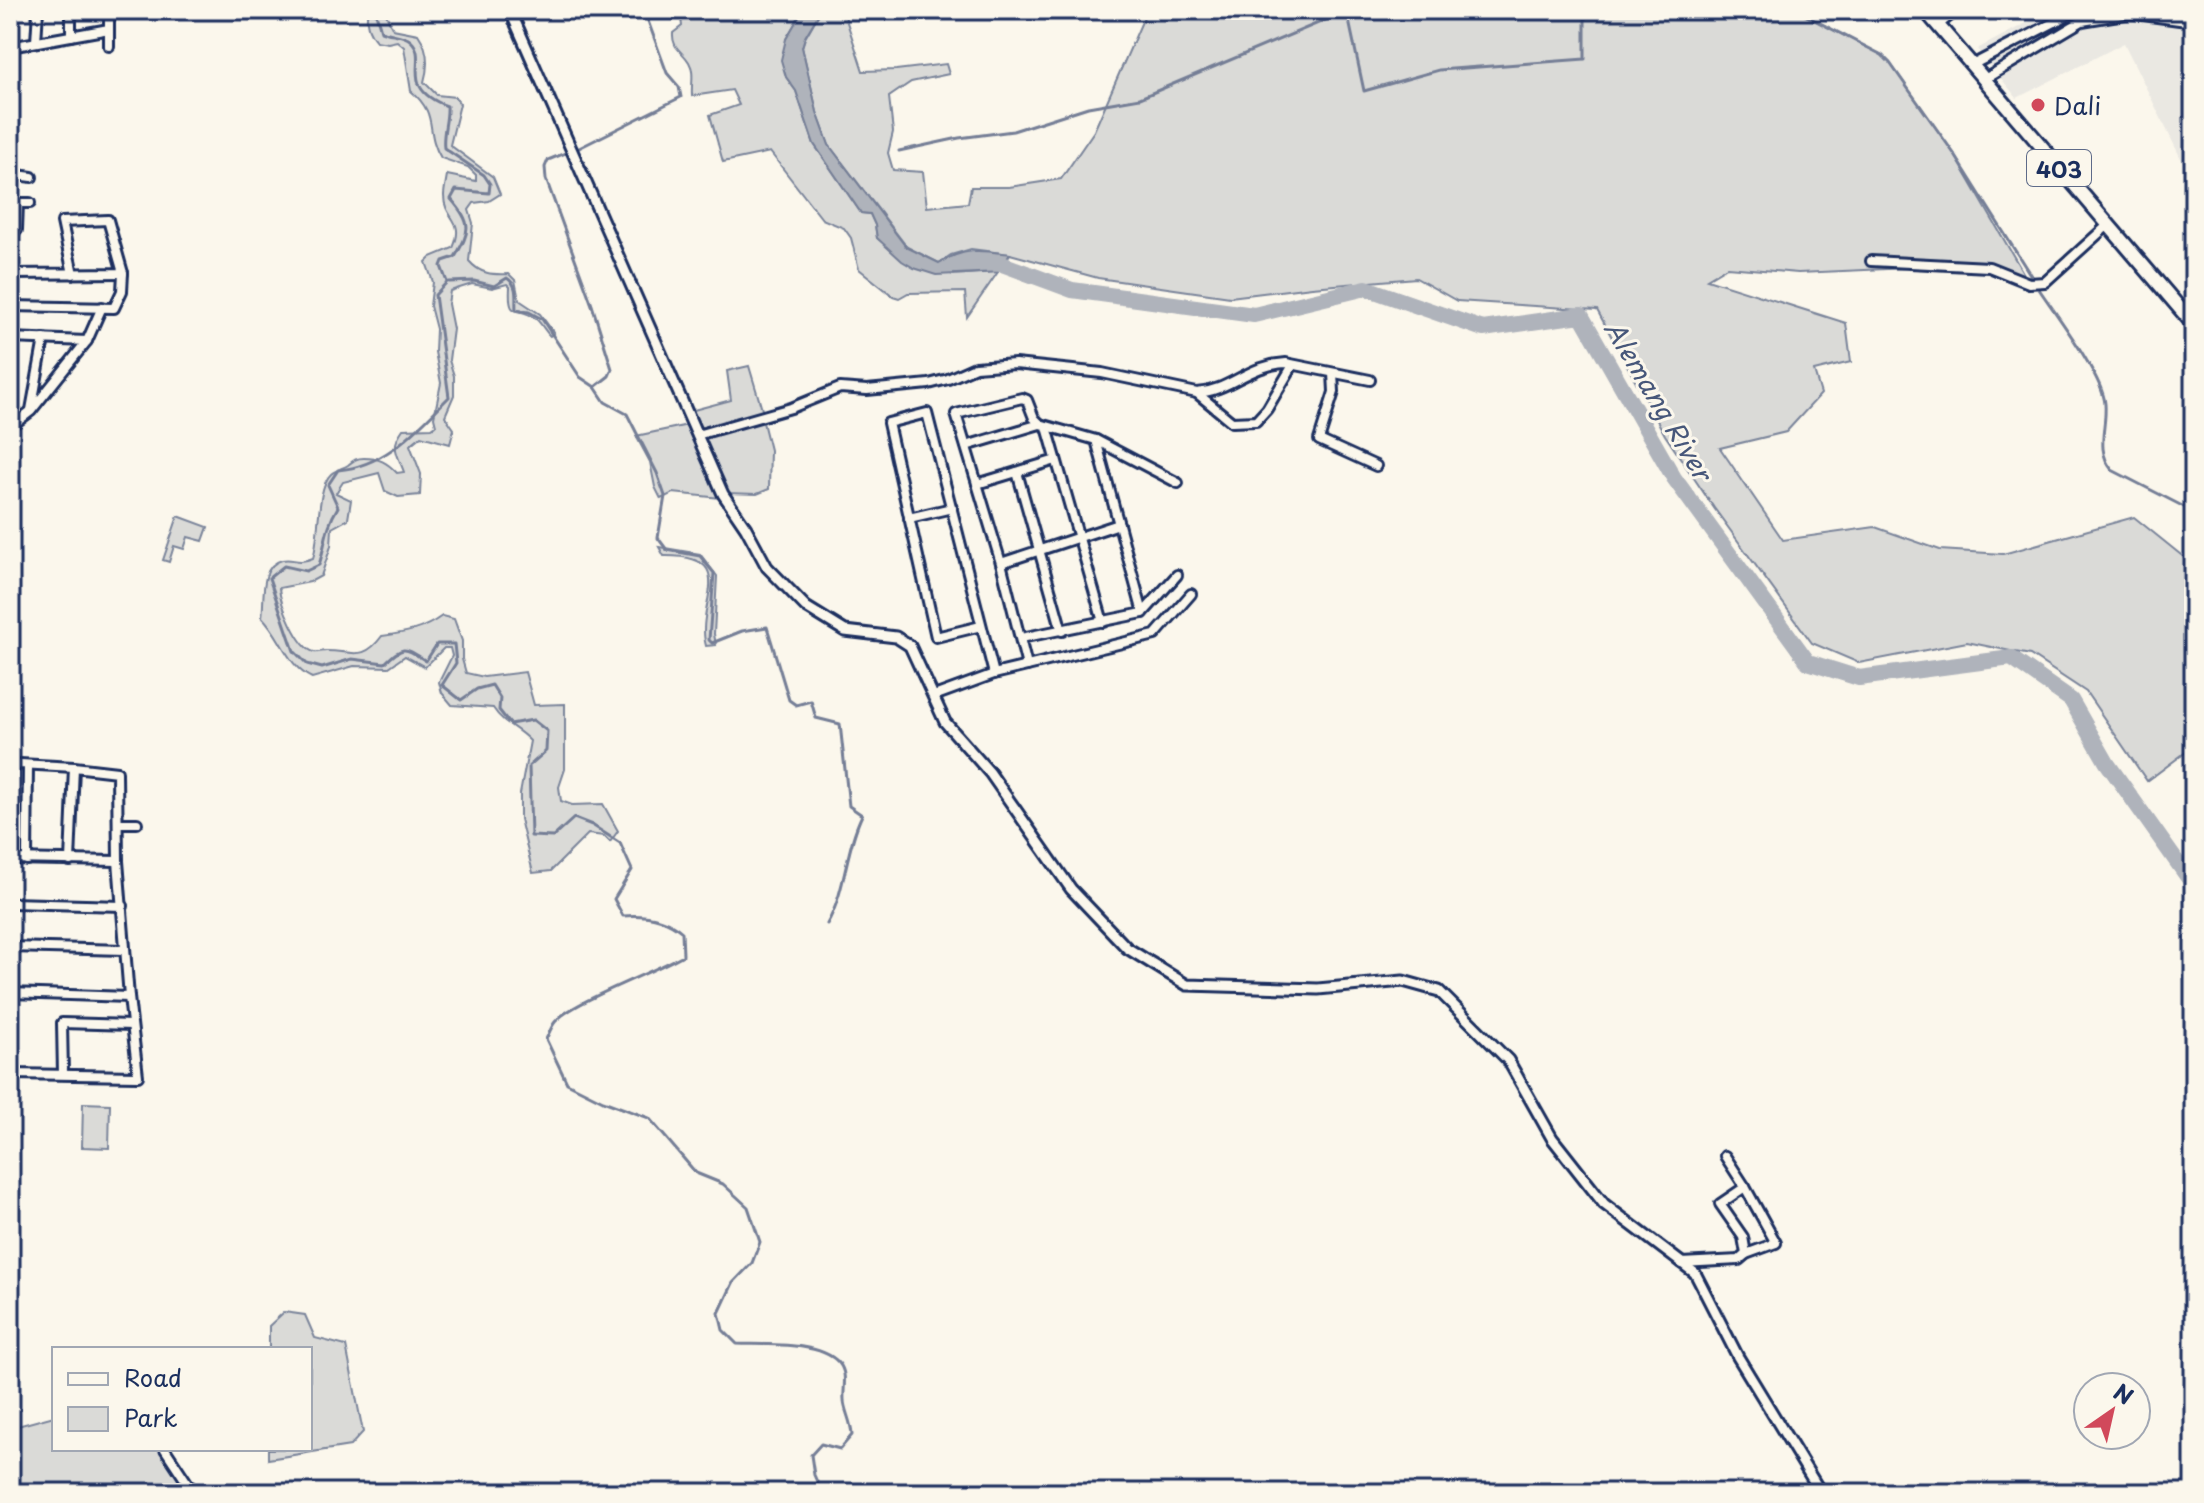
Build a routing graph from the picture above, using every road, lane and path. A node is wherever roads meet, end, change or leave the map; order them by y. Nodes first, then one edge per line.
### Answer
1 (38, 10) edge
2 (71, 10) edge
3 (109, 10) edge
4 (510, 10) edge
5 (1925, 10) edge
6 (1957, 10) edge
7 (2078, 10) edge
8 (2087, 10) edge
9 (2131, 13) junction
10 (2194, 22) edge
11 (1938, 25) junction
12 (109, 29) junction
13 (71, 36) junction
14 (2018, 41) junction
15 (36, 42) junction
16 (109, 46) dead end
17 (10, 47) edge
18 (2026, 54) junction
19 (1972, 65) junction
20 (1983, 80) junction
21 (10, 174) edge
22 (32, 177) dead end
23 (14, 202) edge
24 (30, 203) dead end
25 (2108, 225) junction
26 (10, 230) edge
27 (1871, 261) dead end
28 (123, 273) junction
29 (10, 274) edge
30 (73, 274) junction
31 (10, 306) edge
32 (102, 307) junction
33 (2194, 325) edge
34 (10, 338) edge
35 (44, 339) junction
36 (87, 341) junction
37 (1293, 365) junction
38 (1333, 373) junction
39 (1370, 380) dead end
40 (1197, 393) junction
41 (31, 411) junction
42 (1043, 425) junction
43 (10, 427) edge
44 (697, 435) junction
45 (1096, 440) junction
46 (966, 446) junction
47 (1056, 460) junction
48 (1376, 466) dead end
49 (1017, 472) junction
50 (1178, 483) dead end
51 (977, 484) junction
52 (952, 508) junction
53 (909, 518) junction
54 (1119, 524) junction
55 (1080, 537) junction
56 (1039, 549) junction
57 (1001, 563) junction
58 (1177, 575) dead end
59 (1191, 594) dead end
60 (1143, 613) junction
61 (1103, 622) junction
62 (981, 626) junction
63 (1062, 631) junction
64 (1021, 638) junction
65 (1027, 666) junction
66 (994, 674) junction
67 (934, 696) junction
68 (28, 765) junction
69 (74, 767) junction
70 (10, 769) edge
71 (118, 823) junction
72 (137, 823) dead end
73 (10, 859) edge
74 (27, 860) junction
75 (70, 861) junction
76 (118, 861) junction
77 (10, 903) edge
78 (123, 906) junction
79 (10, 947) edge
80 (125, 950) junction
81 (10, 993) edge
82 (129, 997) junction
83 (132, 1025) junction
84 (10, 1074) edge
85 (63, 1074) junction
86 (1725, 1156) dead end
87 (1745, 1187) junction
88 (1746, 1254) junction
89 (1681, 1263) junction
90 (166, 1451) edge
91 (194, 1493) edge
92 (1821, 1493) edge

1 - 15 street
2 - 13 street
3 - 12 street
4 - 44 street
5 - 11 main road, 403
6 - 11 street
7 - 14 street
8 - 9 street
9 - 10 street
9 - 18 street
11 - 19 main road, 403
12 - 13 street
12 - 16 street
13 - 15 street
14 - 18 street
14 - 19 street
15 - 17 street
18 - 20 street
19 - 20 main road, 403
20 - 25 main road, 403
21 - 22 street
23 - 24 street
23 - 26 street
25 - 27 street
25 - 33 main road, 403
28 - 30 street
28 - 30 street
28 - 32 street
29 - 30 street
31 - 32 street
32 - 36 street
34 - 35 street
35 - 36 street
35 - 41 street
36 - 41 street
37 - 38 street
37 - 40 street
37 - 40 street
38 - 39 street
38 - 48 street
40 - 44 street
41 - 43 street
42 - 45 street
42 - 46 street
42 - 46 street
42 - 47 street
44 - 67 street
45 - 50 street
45 - 54 street
46 - 51 street
47 - 49 street
47 - 55 street
49 - 51 street
49 - 56 street
51 - 57 street
52 - 53 street
52 - 53 street
52 - 62 street
53 - 62 street
54 - 55 street
54 - 60 street
55 - 56 street
55 - 61 street
56 - 57 street
56 - 63 street
57 - 64 street
58 - 60 street
59 - 65 street
60 - 61 street
61 - 63 street
62 - 66 street
63 - 64 street
64 - 65 street
65 - 66 street
66 - 67 street
67 - 89 street
68 - 69 street
68 - 70 street
68 - 74 street
69 - 71 street
69 - 75 street
71 - 72 street
71 - 76 street
73 - 74 street
74 - 75 street
75 - 76 street
76 - 78 street
77 - 78 street
78 - 80 street
79 - 80 street
80 - 82 street
81 - 82 street
82 - 83 street
83 - 85 street
83 - 85 street
84 - 85 street
86 - 87 street
87 - 88 street
87 - 88 street
88 - 89 street
89 - 92 street
90 - 91 street

